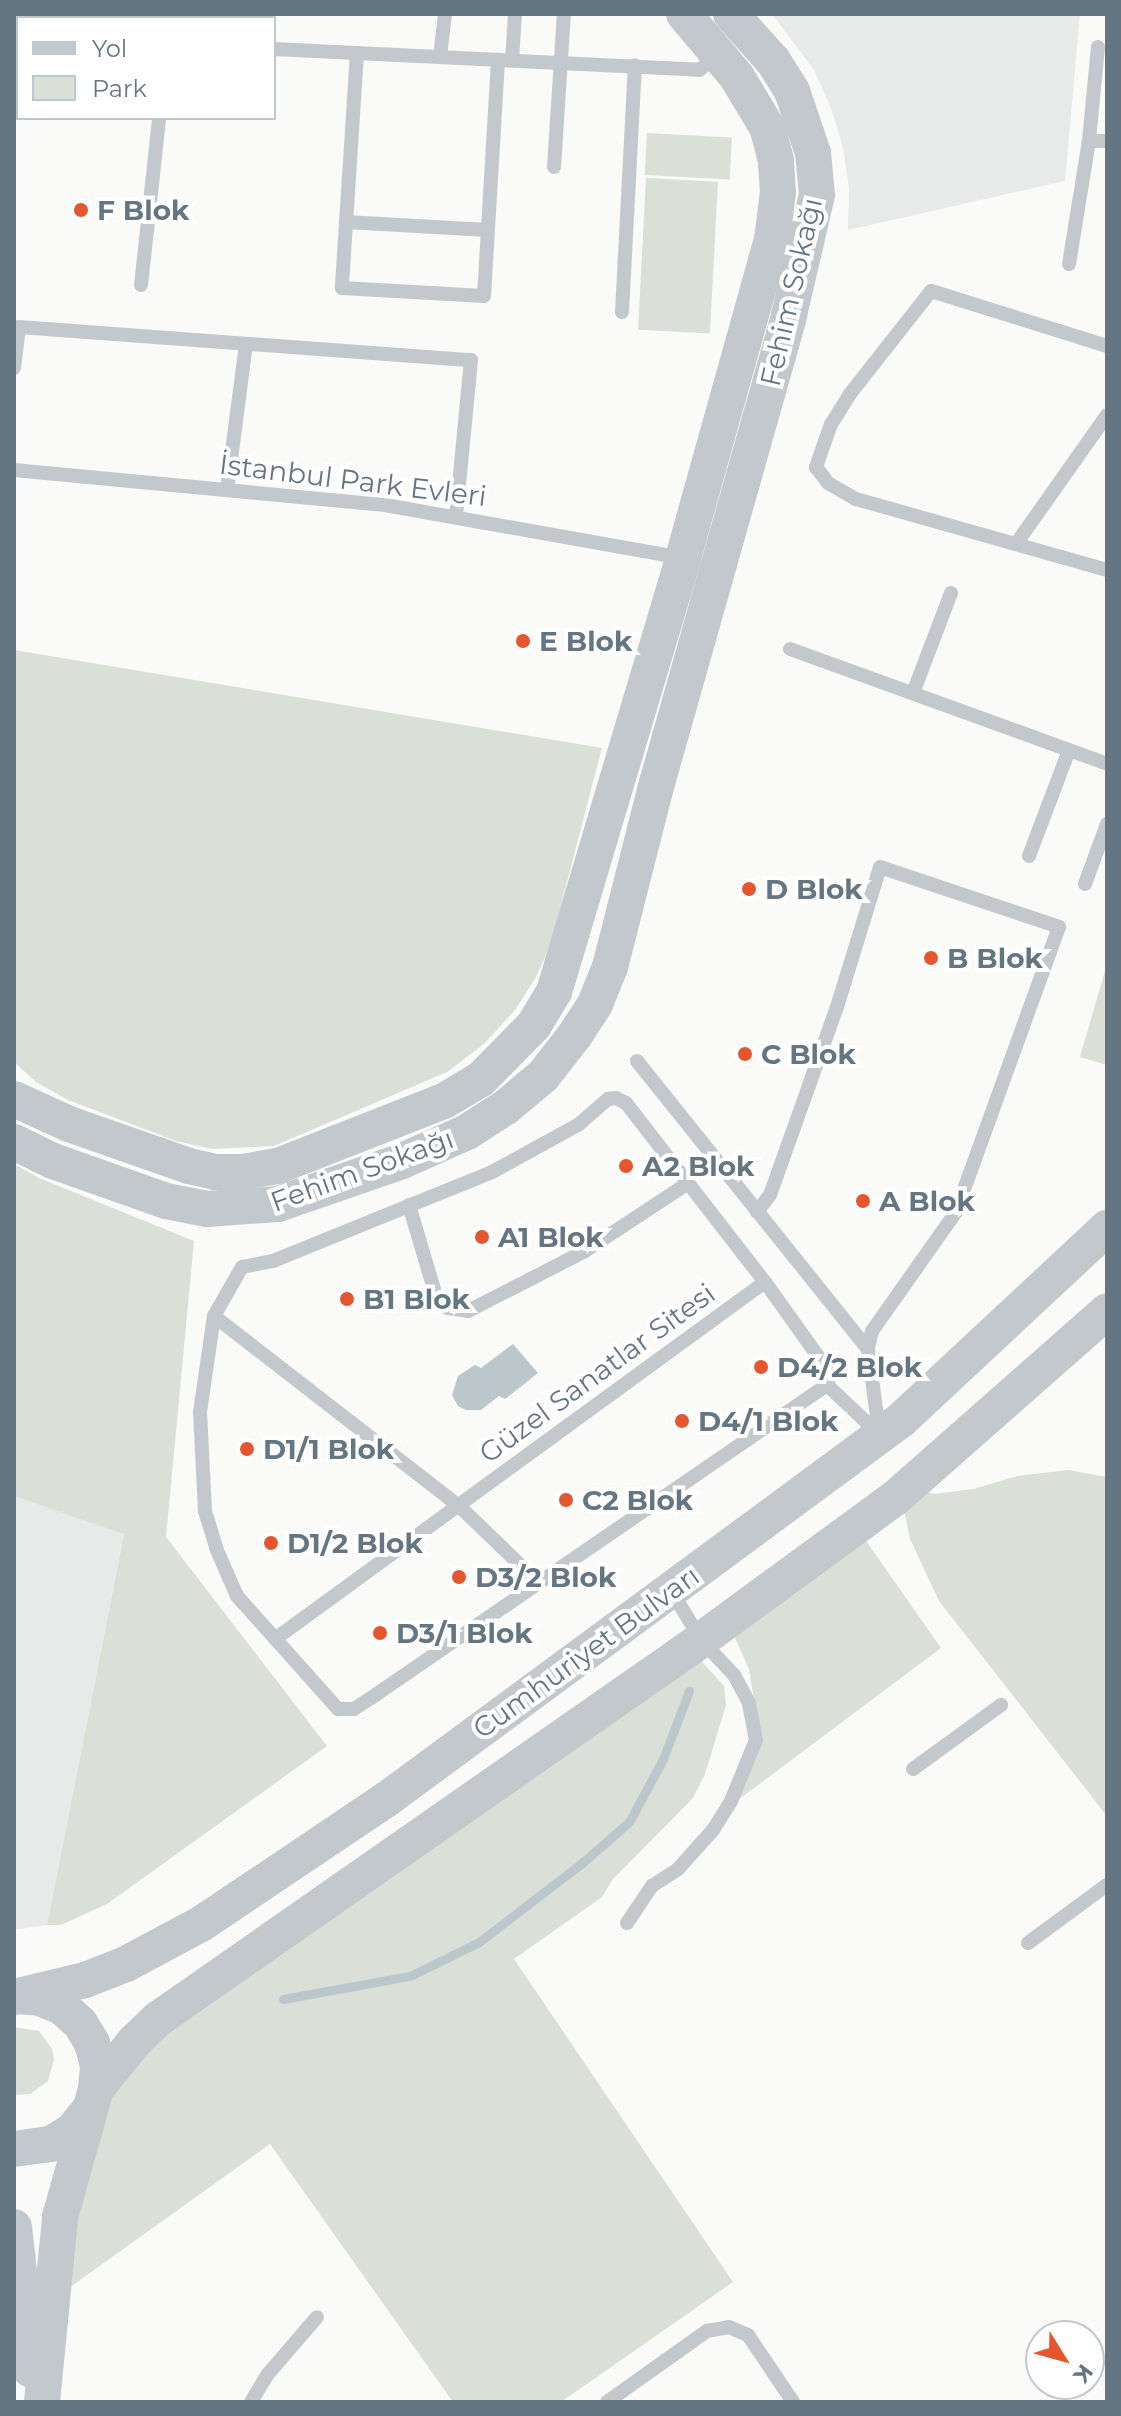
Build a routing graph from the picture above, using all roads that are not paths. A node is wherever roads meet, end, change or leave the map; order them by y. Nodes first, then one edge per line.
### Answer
1 (445, 14) edge
2 (515, 14) edge
3 (564, 14) edge
4 (684, 14) edge
5 (738, 22) edge
6 (1098, 47) dead end
7 (276, 49) edge
8 (357, 53) junction
9 (719, 55) junction
10 (440, 57) junction
11 (505, 60) junction
12 (562, 62) junction
13 (635, 65) junction
14 (159, 120) edge
15 (1089, 141) junction
16 (1107, 141) edge
17 (554, 167) dead end
18 (346, 222) junction
19 (488, 230) junction
20 (1069, 264) dead end
21 (141, 285) dead end
22 (622, 312) dead end
23 (246, 344) junction
24 (1107, 346) edge
25 (14, 368) edge
26 (1107, 415) edge
27 (14, 470) edge
28 (227, 490) junction
29 (456, 517) junction
30 (1016, 544) junction
31 (683, 558) junction
32 (721, 567) junction
33 (1107, 570) edge
34 (951, 593) dead end
35 (790, 649) dead end
36 (913, 693) junction
37 (1069, 750) junction
38 (1107, 764) edge
39 (1107, 824) edge
40 (1029, 856) dead end
41 (1085, 884) dead end
42 (637, 1061) dead end
43 (14, 1099) edge
44 (14, 1142) edge
45 (688, 1183) junction
46 (409, 1205) junction
47 (757, 1212) junction
48 (1107, 1228) edge
49 (765, 1282) junction
50 (1107, 1311) edge
51 (214, 1316) junction
52 (868, 1349) junction
53 (827, 1385) junction
54 (880, 1436) junction
55 (913, 1483) junction
56 (459, 1506) junction
57 (538, 1582) junction
58 (670, 1590) junction
59 (275, 1639) junction
60 (701, 1640) junction
61 (1001, 1705) dead end
62 (913, 1769) dead end
63 (1107, 1885) edge
64 (627, 1923) dead end
65 (1028, 1943) dead end
66 (15, 1996) edge
67 (92, 2100) junction
68 (14, 2149) edge
69 (14, 2227) edge
70 (317, 2317) dead end
71 (34, 2402) edge
72 (42, 2402) edge
73 (251, 2402) edge
74 (607, 2402) edge
75 (793, 2402) edge

1 - 10 lane
2 - 11 lane
3 - 12 lane
4 - 9 street, Fehim Sokağı
5 - 9 street, Fehim Sokağı
5 - 32 street, Fehim Sokağı
6 - 15 lane
7 - 8 lane
8 - 10 lane
8 - 18 lane
9 - 13 lane
9 - 31 street, Fehim Sokağı
10 - 11 lane
11 - 12 lane
11 - 19 lane
12 - 13 lane
12 - 17 lane
13 - 22 lane
14 - 21 lane
15 - 16 lane
15 - 20 lane
18 - 19 lane
18 - 19 lane
23 - 25 lane
23 - 28 lane
23 - 29 lane
24 - 30 lane
26 - 30 lane
27 - 28 lane, İstanbul Park Evleri
28 - 29 lane, İstanbul Park Evleri
29 - 31 lane, İstanbul Park Evleri
30 - 33 lane
31 - 32 street
31 - 43 street, Fehim Sokağı
32 - 44 street, Fehim Sokağı
34 - 36 lane
35 - 36 lane
36 - 37 lane
37 - 38 lane
37 - 40 lane
39 - 41 lane
42 - 47 lane
45 - 46 lane
45 - 46 lane
45 - 49 lane
46 - 51 lane
47 - 52 lane
47 - 52 lane
48 - 54 street, Cumhuriyet Bulvarı
49 - 53 lane
49 - 56 lane, Güzel Sanatlar Sitesi
50 - 55 street, Cumhuriyet Bulvarı
51 - 56 lane
51 - 59 lane
52 - 54 lane
53 - 54 lane
53 - 57 lane
54 - 55 street
54 - 58 street, Cumhuriyet Bulvarı
55 - 60 street, Cumhuriyet Bulvarı
56 - 57 lane
56 - 59 lane, Güzel Sanatlar Sitesi
57 - 59 lane
58 - 60 lane
58 - 66 street, Cumhuriyet Bulvarı
60 - 64 lane
60 - 67 street, Cumhuriyet Bulvarı
61 - 62 lane
63 - 65 lane
66 - 67 street
67 - 68 street, Cumhuriyet Bulvarı
67 - 72 street
69 - 71 street
70 - 73 lane
74 - 75 lane

